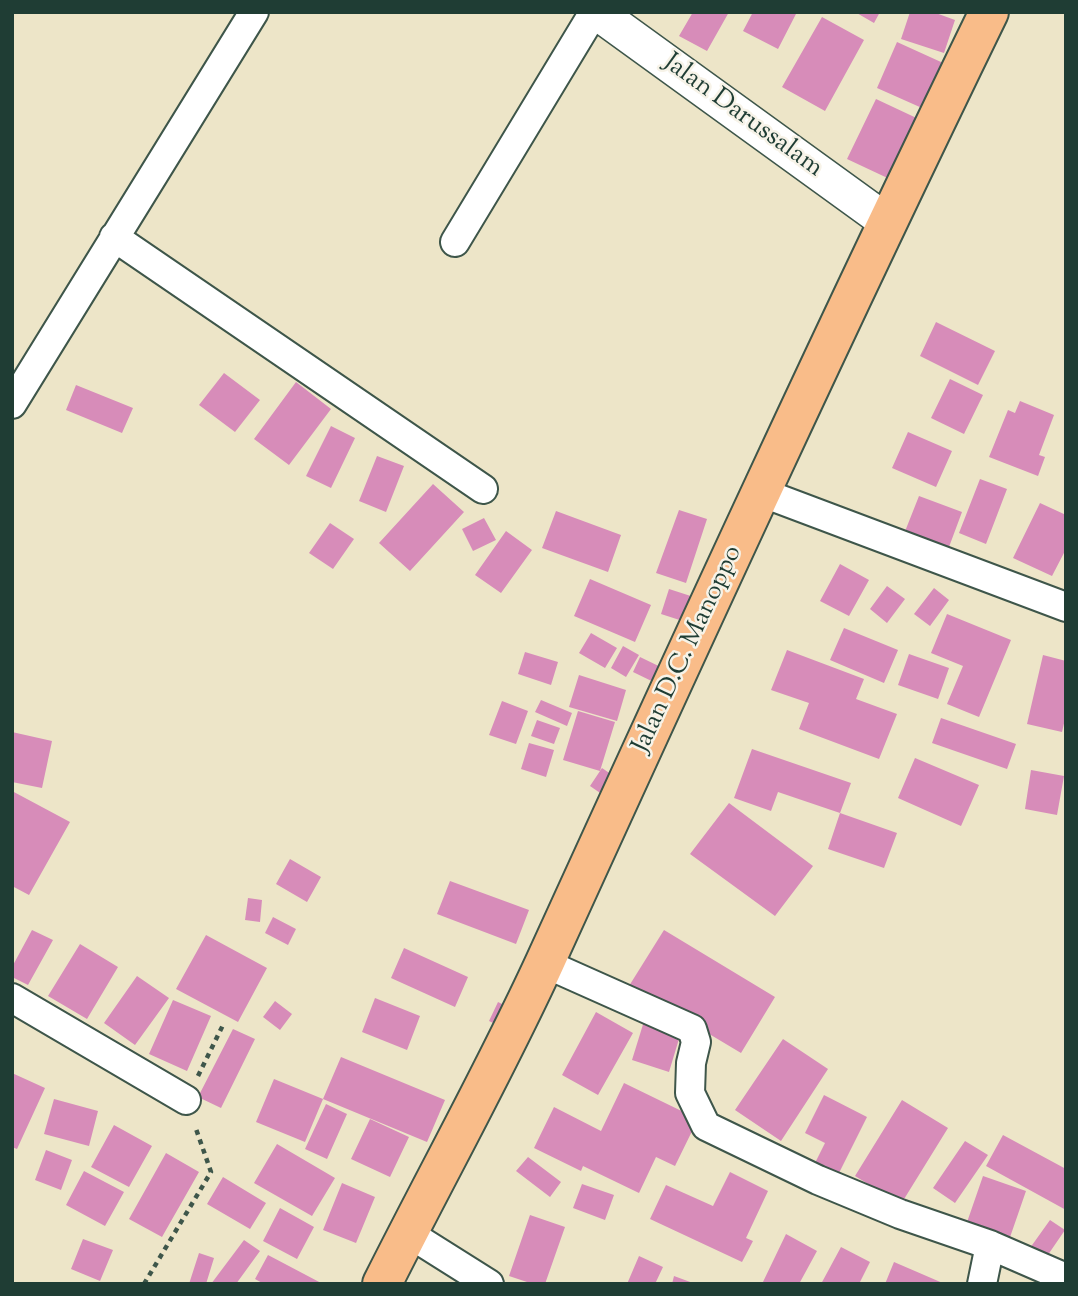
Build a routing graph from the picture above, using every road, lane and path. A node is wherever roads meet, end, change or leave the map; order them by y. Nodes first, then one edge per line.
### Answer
1 (254, 12) edge
2 (595, 12) edge
3 (989, 12) edge
4 (887, 222) junction
5 (114, 237) junction
6 (455, 242) dead end
7 (12, 404) edge
8 (483, 489) dead end
9 (763, 494) junction
10 (1066, 607) edge
11 (544, 963) junction
12 (12, 998) edge
13 (224, 1023) dead end
14 (186, 1100) junction
15 (408, 1233) junction
16 (990, 1245) junction
17 (1066, 1278) edge
18 (144, 1284) edge
19 (382, 1284) edge
20 (488, 1284) edge
21 (982, 1284) edge

1 - 5 street
2 - 4 street, Jalan Darussalam
2 - 6 street
3 - 4 highway, Jalan D.C. Manoppo
4 - 9 highway, Jalan D.C. Manoppo
5 - 7 street
5 - 8 street
9 - 10 street
9 - 11 highway, Jalan D.C. Manoppo
11 - 15 highway, Jalan D.C. Manoppo
11 - 16 street
12 - 14 street
13 - 14 path
14 - 18 path
15 - 19 highway, Jalan D.C. Manoppo
15 - 20 street
16 - 17 street
16 - 21 street

